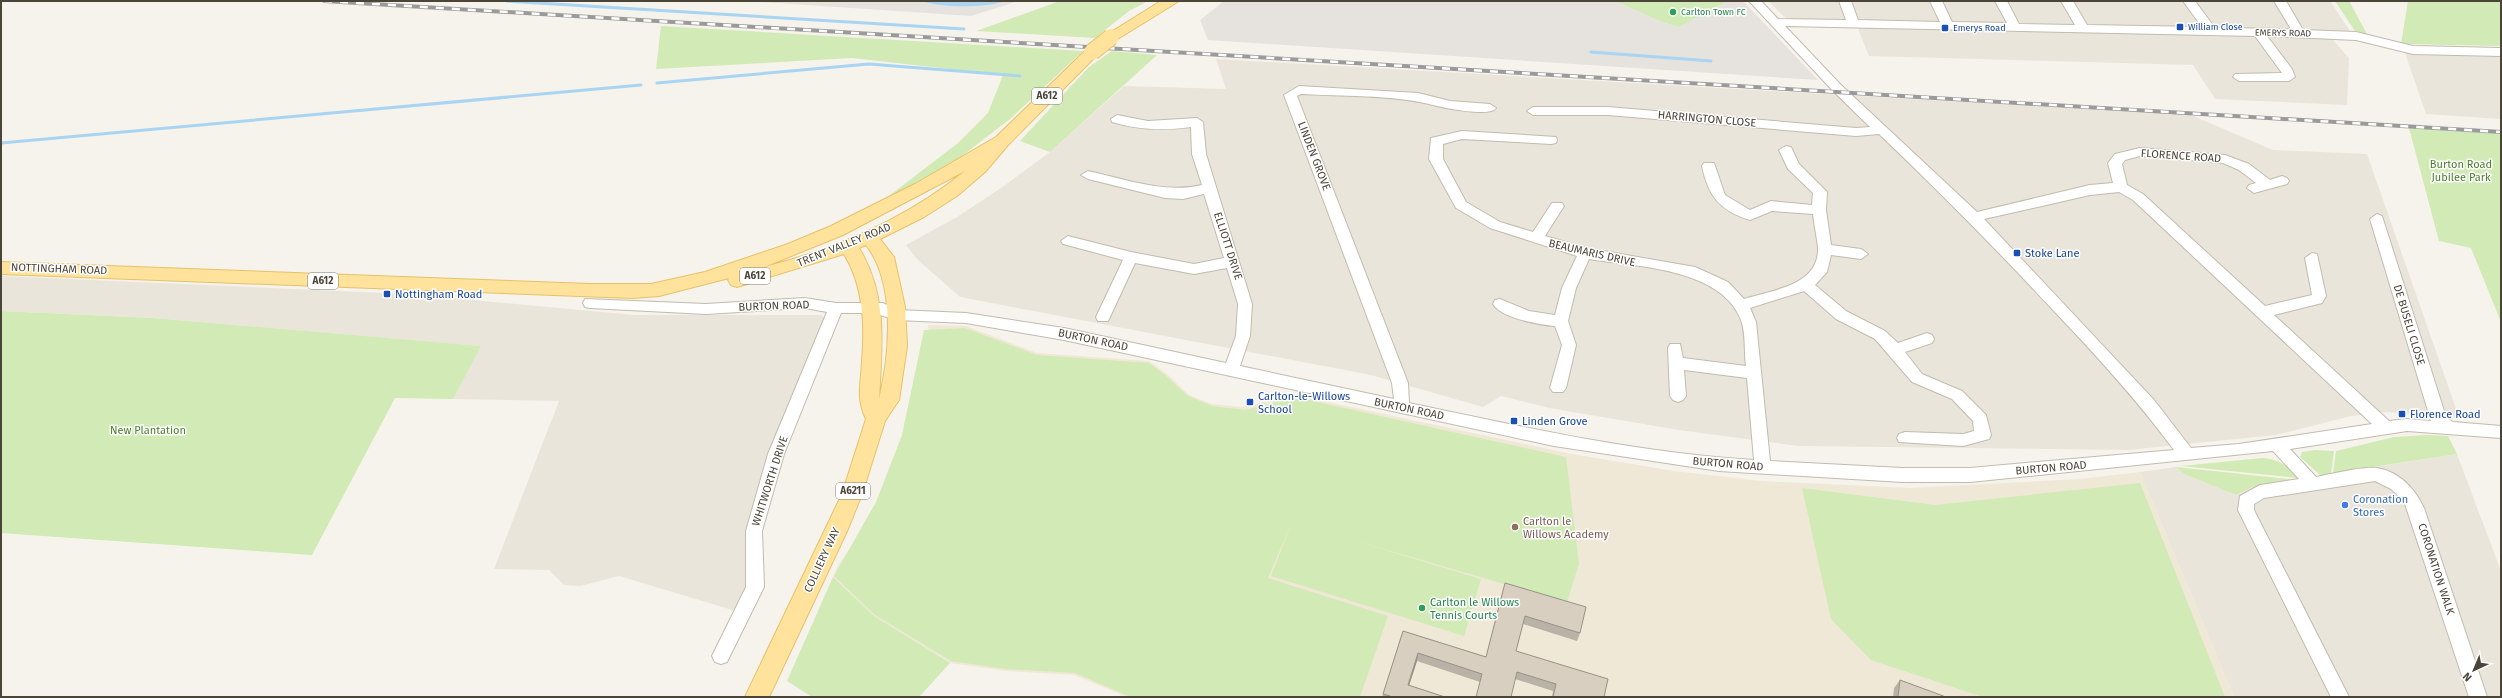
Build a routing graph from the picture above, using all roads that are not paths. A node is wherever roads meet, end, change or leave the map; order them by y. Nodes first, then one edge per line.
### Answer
1 (1172, 1) edge
2 (1755, 1) edge
3 (1845, 1) edge
4 (1936, 1) edge
5 (2001, 1) edge
6 (2067, 1) edge
7 (2189, 1) edge
8 (2280, 1) edge
9 (1775, 22) junction
10 (1853, 23) junction
11 (1947, 24) junction
12 (2014, 26) junction
13 (2082, 27) junction
14 (2211, 31) junction
15 (2259, 33) junction
16 (2299, 33) junction
17 (2497, 56) edge
18 (2247, 81) dead end
19 (1490, 108) dead end
20 (1533, 111) dead end
21 (1117, 119) dead end
22 (1881, 130) junction
23 (1551, 140) dead end
24 (1002, 141) junction
25 (1786, 150) dead end
26 (1709, 166) dead end
27 (1088, 174) dead end
28 (2282, 181) dead end
29 (2120, 187) junction
30 (1209, 188) junction
31 (1557, 206) dead end
32 (1819, 210) junction
33 (1974, 217) junction
34 (2377, 219) dead end
35 (853, 233) junction
36 (869, 236) junction
37 (1536, 239) junction
38 (1068, 241) dead end
39 (1825, 249) junction
40 (1585, 253) junction
41 (1861, 254) dead end
42 (1131, 257) junction
43 (2312, 258) dead end
44 (1232, 262) junction
45 (1, 268) edge
46 (1806, 285) junction
47 (652, 290) junction
48 (590, 303) dead end
49 (1741, 305) junction
50 (836, 308) junction
51 (873, 308) junction
52 (1504, 310) dead end
53 (897, 311) junction
54 (2263, 312) junction
55 (1103, 317) dead end
56 (1561, 321) junction
57 (1927, 339) dead end
58 (1675, 348) dead end
59 (1895, 350) junction
60 (1676, 363) junction
61 (1231, 371) junction
62 (1754, 374) junction
63 (1558, 388) dead end
64 (1678, 396) dead end
65 (1402, 408) junction
66 (876, 419) junction
67 (2447, 426) junction
68 (2385, 427) junction
69 (2501, 432) edge
70 (1905, 438) dead end
71 (2278, 446) junction
72 (2187, 455) junction
73 (1763, 467) junction
74 (2312, 483) junction
75 (721, 656) dead end
76 (757, 697) edge
77 (2340, 697) edge
78 (2478, 697) edge

1 - 24 main road, TRENT VALLEY ROAD / A612, bridge
2 - 9 street
3 - 10 street
4 - 11 street
5 - 12 street
6 - 13 street
7 - 14 street
8 - 16 street
9 - 10 street, EMERYS ROAD
9 - 22 street
10 - 11 street, EMERYS ROAD
11 - 12 street, EMERYS ROAD
12 - 13 street, EMERYS ROAD
13 - 14 street, EMERYS ROAD
14 - 15 street, EMERYS ROAD
15 - 16 street, EMERYS ROAD
15 - 18 street
16 - 17 street, EMERYS ROAD
19 - 65 street, LINDEN GROVE
20 - 22 street, HARRINGTON CLOSE
21 - 30 street, ELLIOTT DRIVE
22 - 33 street
23 - 37 street, BEAUMARIS DRIVE
24 - 35 main road, TRENT VALLEY ROAD / A612
24 - 36 main road, TRENT VALLEY ROAD / A612
25 - 32 street
26 - 32 street
27 - 30 street
28 - 29 street, FLORENCE ROAD
29 - 33 street
29 - 54 street
30 - 44 street, ELLIOTT DRIVE
31 - 37 street
32 - 39 street
33 - 72 street
34 - 67 street, DE BUSELI CLOSE
35 - 36 main road, TRENT VALLEY ROAD / A612
35 - 47 main road, A612
35 - 47 main road, TRENT VALLEY ROAD / A612
35 - 51 main road
36 - 53 main road, COLLIERY WAY / A6211
37 - 40 street, BEAUMARIS DRIVE
38 - 42 street
39 - 41 street
39 - 46 street
40 - 49 street, BEAUMARIS DRIVE
40 - 56 street
42 - 44 street
42 - 55 street
43 - 54 street
44 - 61 street, ELLIOTT DRIVE
45 - 47 main road, NOTTINGHAM ROAD / A612
46 - 49 street
46 - 59 street
48 - 50 street, BURTON ROAD
49 - 62 street, BEAUMARIS DRIVE
50 - 51 street, BURTON ROAD
50 - 75 street, WHITWORTH DRIVE
51 - 53 street, BURTON ROAD
51 - 66 main road
52 - 56 street
53 - 61 street, BURTON ROAD
53 - 66 main road, COLLIERY WAY / A6211
54 - 68 street
56 - 63 street
57 - 59 street
58 - 60 street
59 - 70 street
60 - 62 street
60 - 64 street
61 - 65 street, BURTON ROAD
62 - 73 street, BEAUMARIS DRIVE
65 - 73 street, BURTON ROAD
66 - 76 main road, COLLIERY WAY / A6211
67 - 68 street, BURTON ROAD
67 - 69 street, BURTON ROAD
68 - 71 street, BURTON ROAD
71 - 72 street, BURTON ROAD
71 - 74 street
72 - 73 street, BURTON ROAD
74 - 77 street, CORONATION WALK
74 - 78 street, CORONATION WALK

